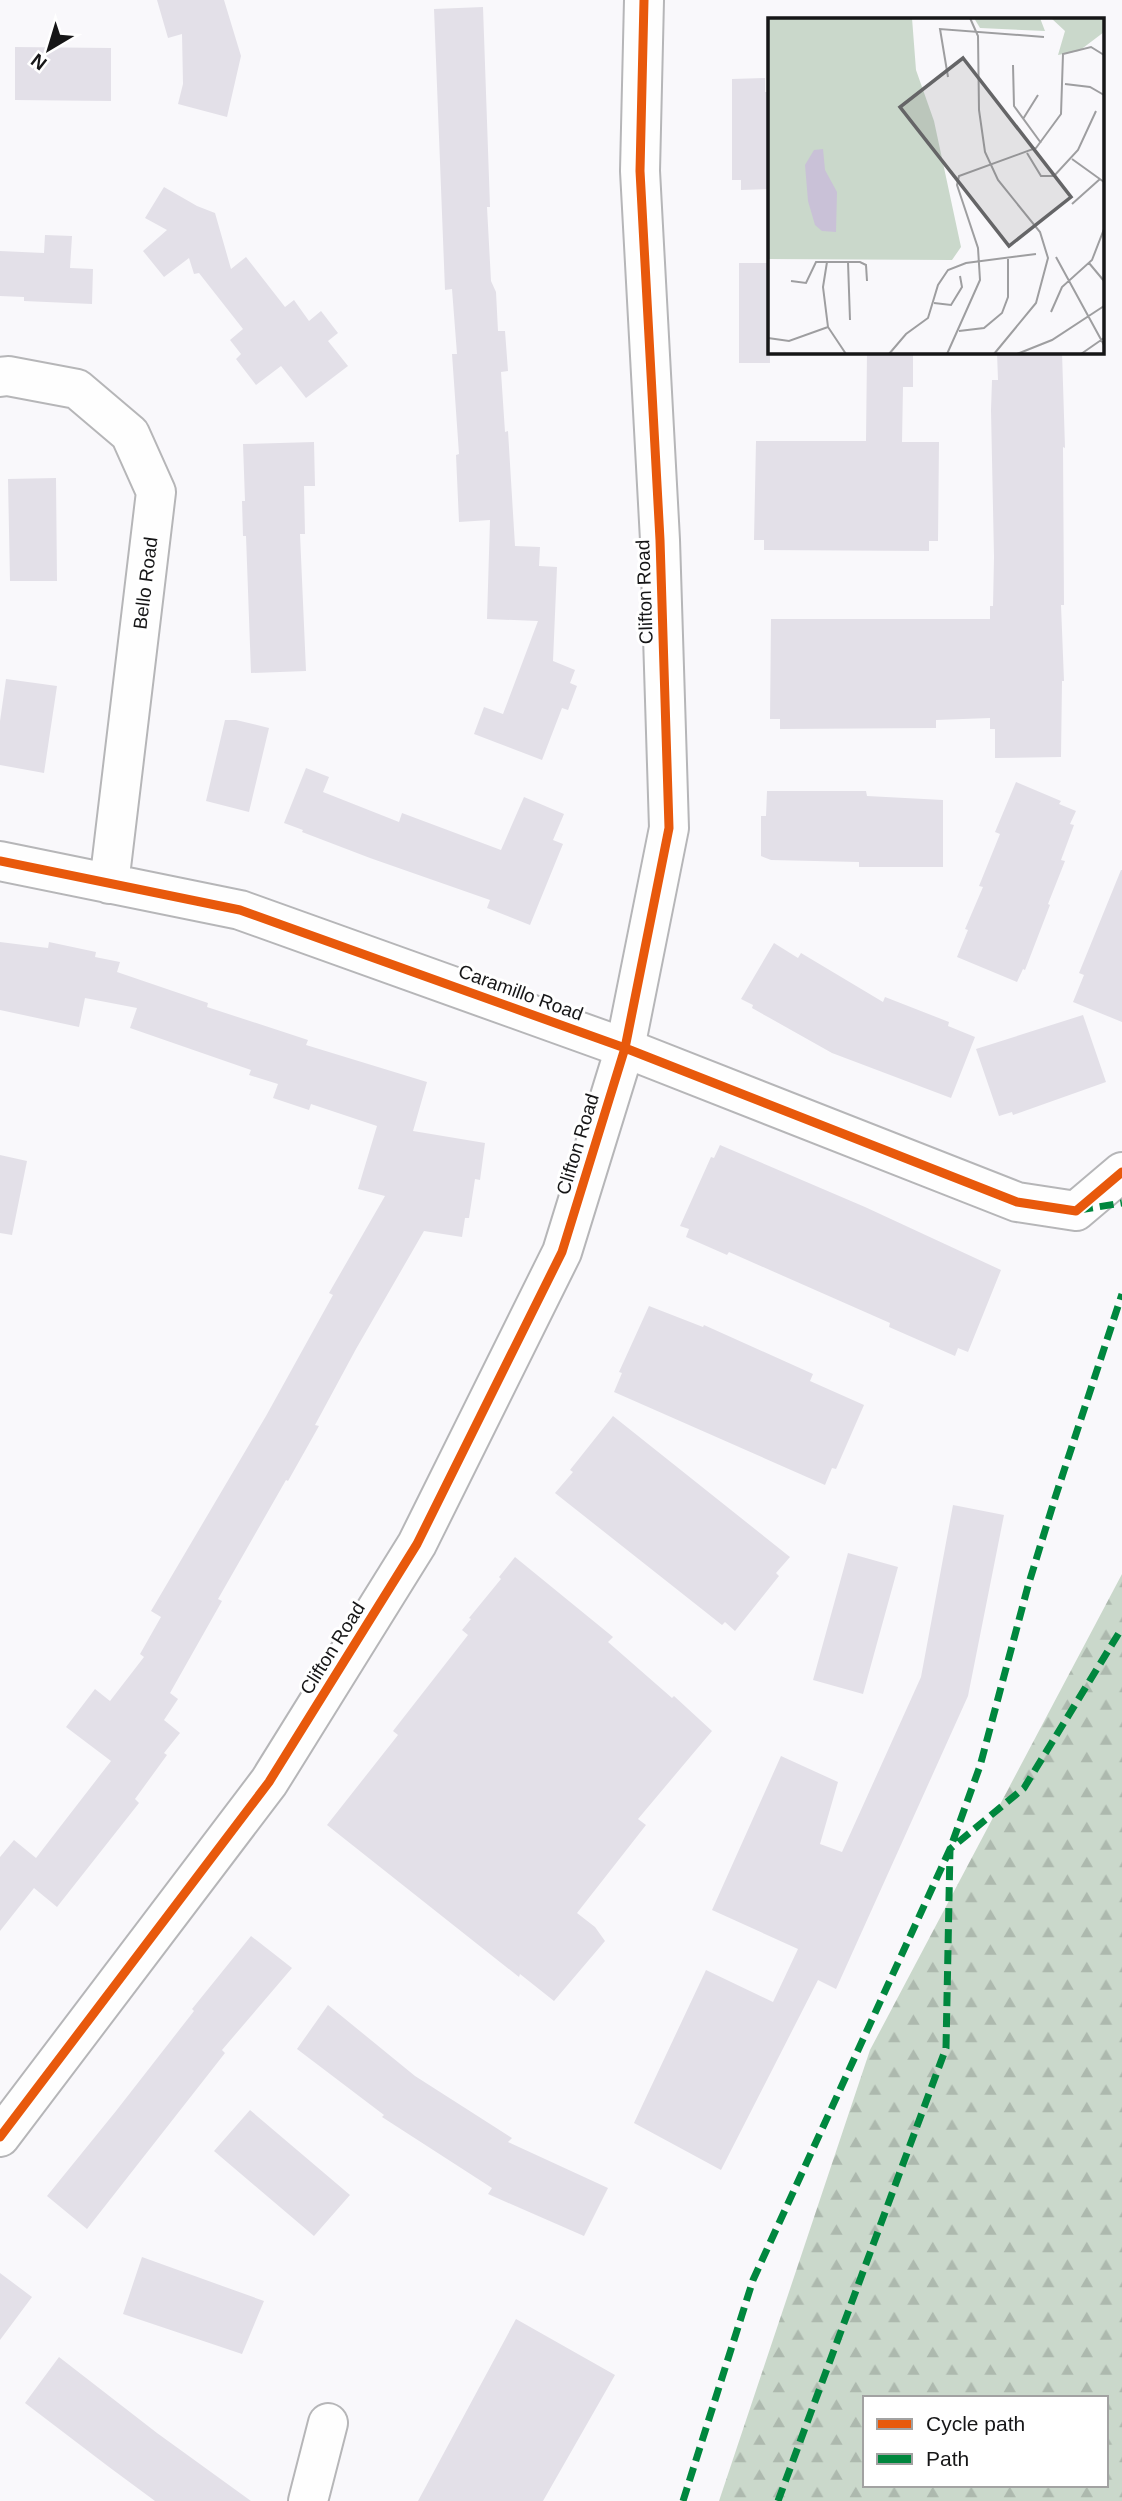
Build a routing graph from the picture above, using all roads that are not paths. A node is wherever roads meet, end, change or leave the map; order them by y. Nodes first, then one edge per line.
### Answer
1 (644, 0) edge
2 (0, 377) edge
3 (0, 861) edge
4 (109, 884) junction
5 (625, 1048) junction
6 (1122, 1172) edge
7 (0, 2137) edge
8 (328, 2423) dead end
9 (308, 2501) edge

1 - 5 main road, Clifton Road
2 - 4 main road, Bello Road
3 - 4 main road, Caramillo Road
4 - 5 main road, Caramillo Road
5 - 6 main road, Caramillo Road
5 - 7 main road, Clifton Road
8 - 9 main road

